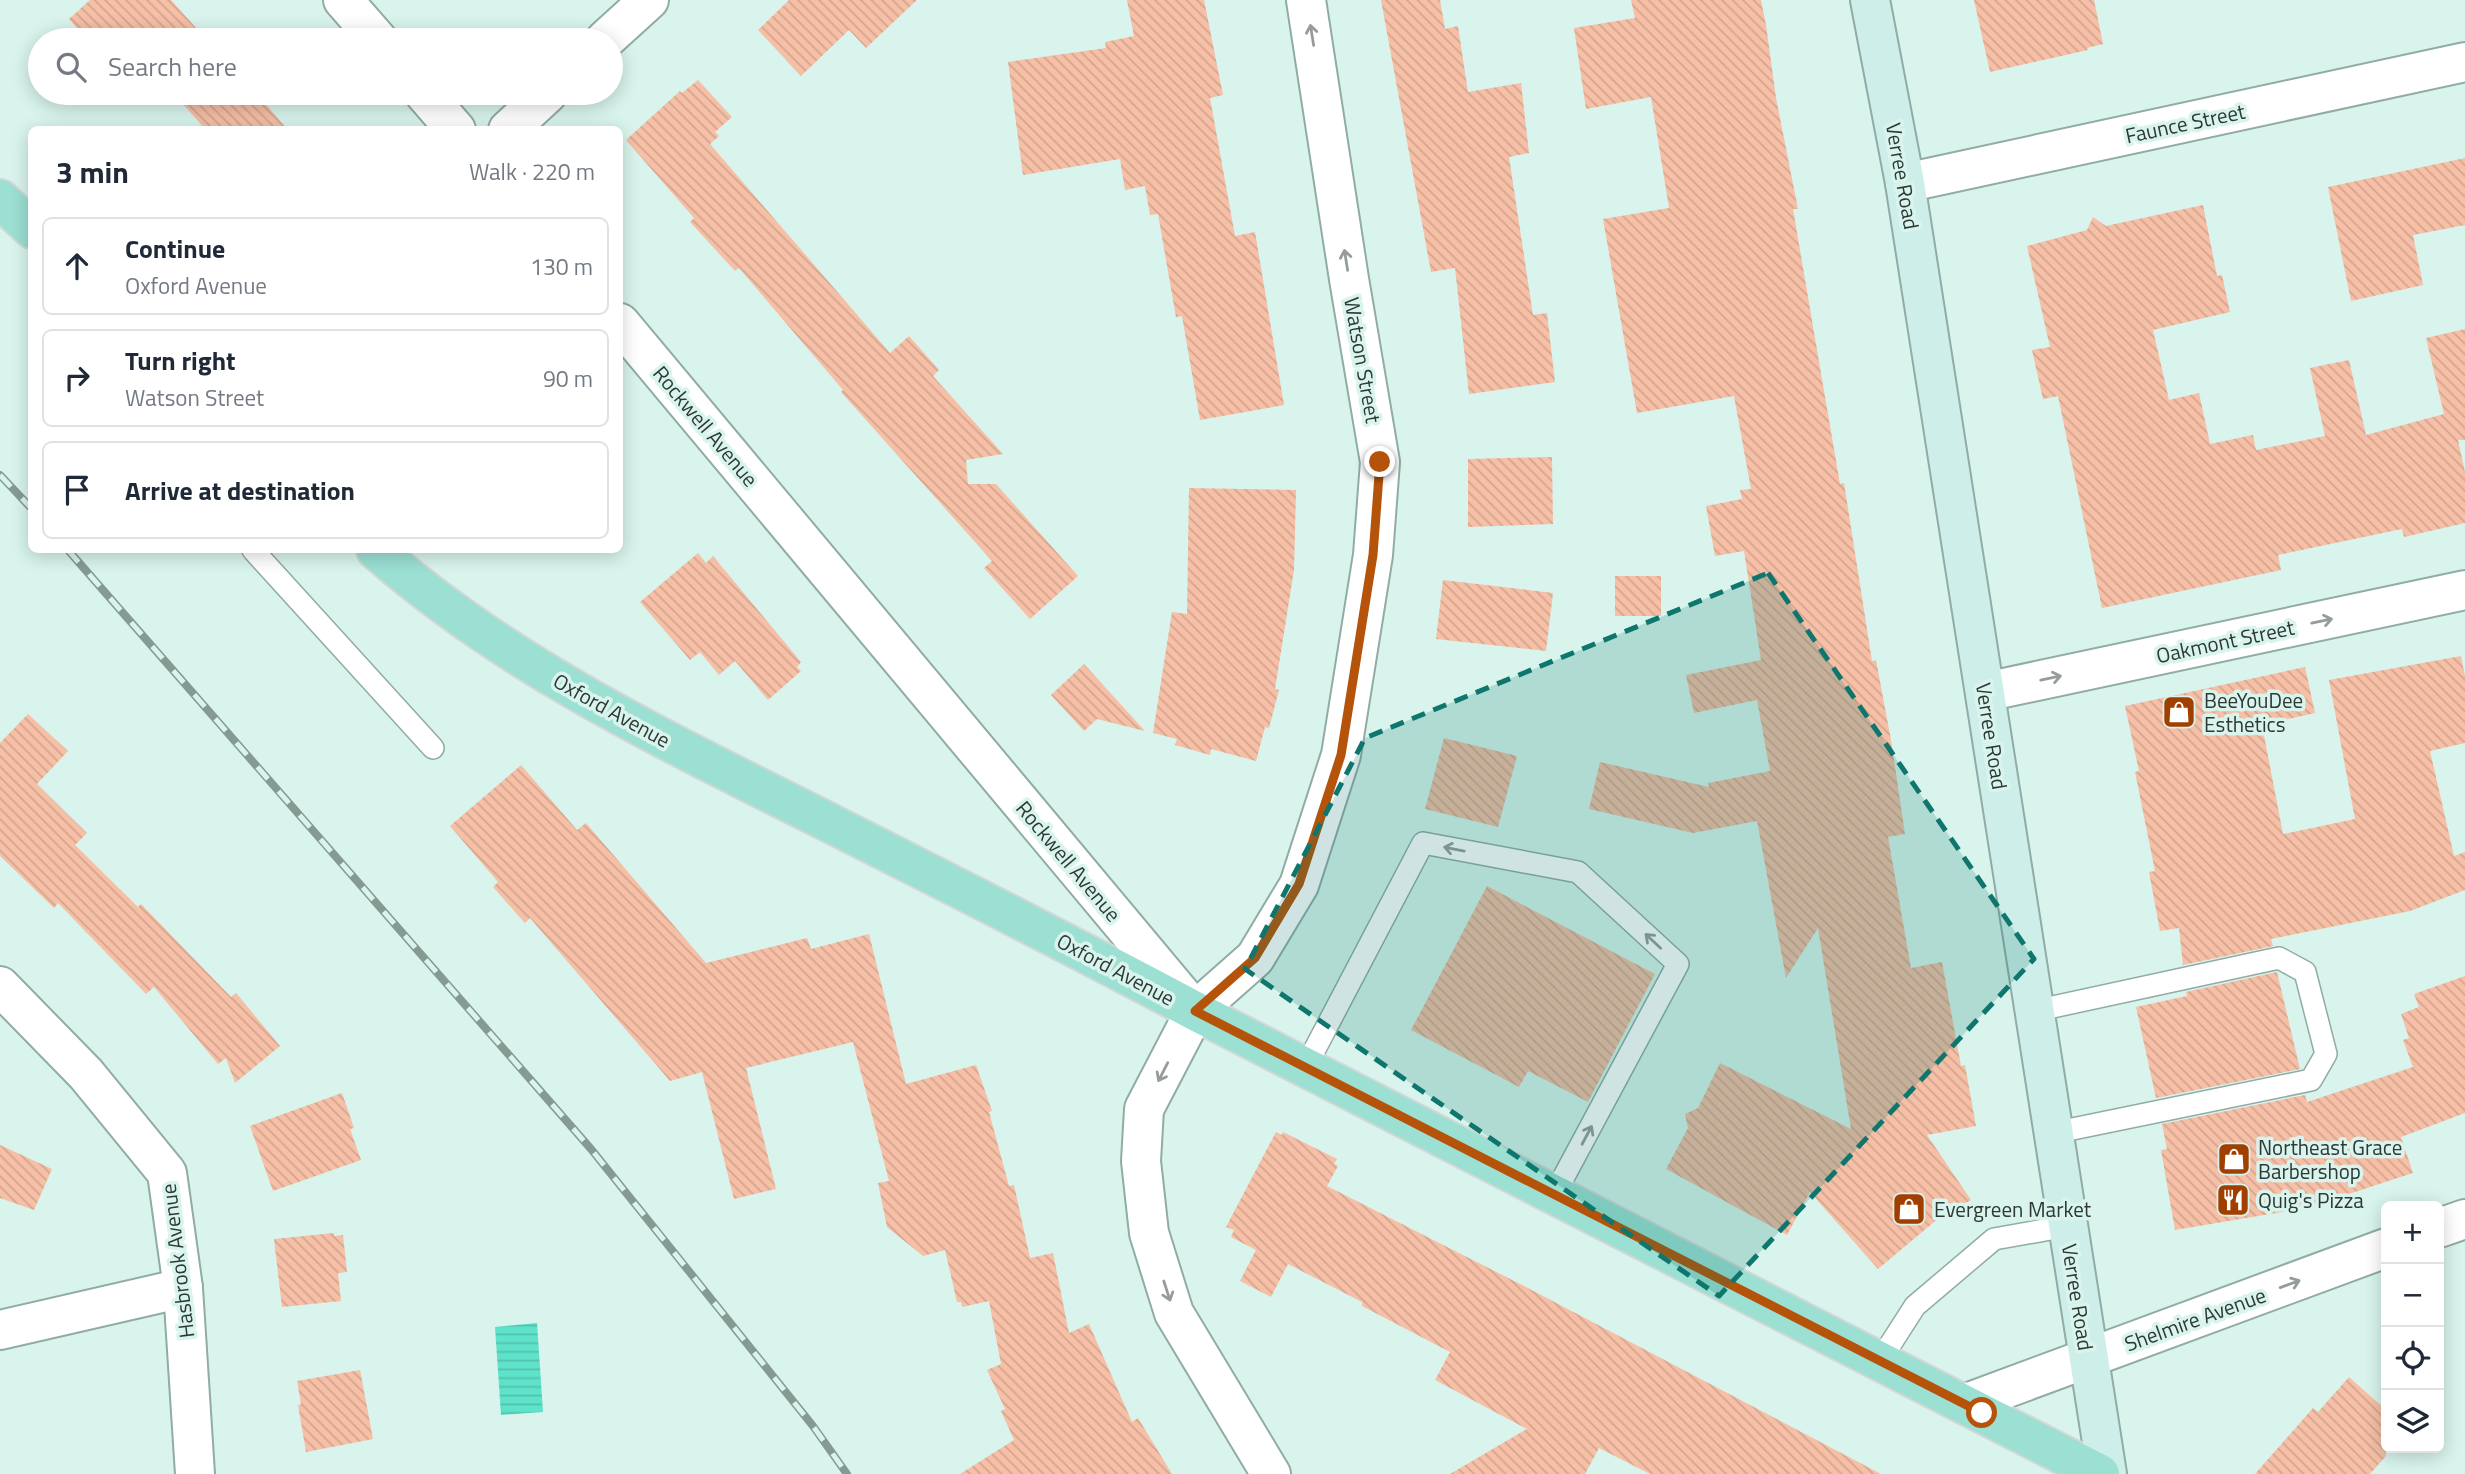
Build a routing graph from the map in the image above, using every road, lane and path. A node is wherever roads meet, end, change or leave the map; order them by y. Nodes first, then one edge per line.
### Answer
1 (343, 0) edge
2 (649, 0) edge
3 (1306, 0) edge
4 (1870, 0) edge
5 (368, 28) edge
6 (618, 28) edge
7 (2465, 62) edge
8 (434, 105) edge
9 (535, 105) edge
10 (453, 126) edge
11 (512, 126) edge
12 (1905, 183) junction
13 (0, 199) edge
14 (28, 225) edge
15 (623, 327) edge
16 (256, 553) edge
17 (380, 553) edge
18 (2465, 590) edge
19 (1985, 692) junction
20 (433, 748) dead end
21 (0, 986) edge
22 (1195, 1011) junction
23 (2034, 1011) junction
24 (1305, 1068) junction
25 (2053, 1133) junction
26 (1554, 1195) junction
27 (2465, 1219) edge
28 (2067, 1226) junction
29 (2444, 1226) edge
30 (2381, 1250) edge
31 (183, 1289) junction
32 (0, 1330) edge
33 (2088, 1358) junction
34 (1879, 1363) junction
35 (1964, 1404) junction
36 (2079, 1469) edge
37 (195, 1474) edge
38 (1271, 1474) edge
39 (2107, 1474) edge

1 - 5 street
2 - 6 street
22 -> 3 street, Watson Street
4 - 12 main road, Verree Road
7 - 12 street, Faunce Street
8 - 10 street
9 - 11 street
12 - 19 main road, Verree Road
13 - 14 main road
15 - 22 street, Rockwell Avenue
16 - 20 lane
17 - 22 main road, Oxford Avenue
19 -> 18 street, Oakmont Street
19 - 23 main road, Verree Road
21 - 31 street, Hasbrook Avenue
22 - 24 main road, Oxford Avenue
22 -> 38 street
23 - 25 main road, Verree Road
23 - 25 lane
24 - 26 main road, Oxford Avenue
26 -> 24 lane
25 - 28 main road, Verree Road
26 - 34 main road, Oxford Avenue
27 - 29 street
28 - 33 main road, Verree Road
28 - 34 lane
33 -> 30 street, Shelmire Avenue
31 - 32 street
31 - 37 street, Hasbrook Avenue
33 - 35 street, Shelmire Avenue
33 - 39 main road, Verree Road
34 - 35 main road, Oxford Avenue
35 - 36 main road, Oxford Avenue

